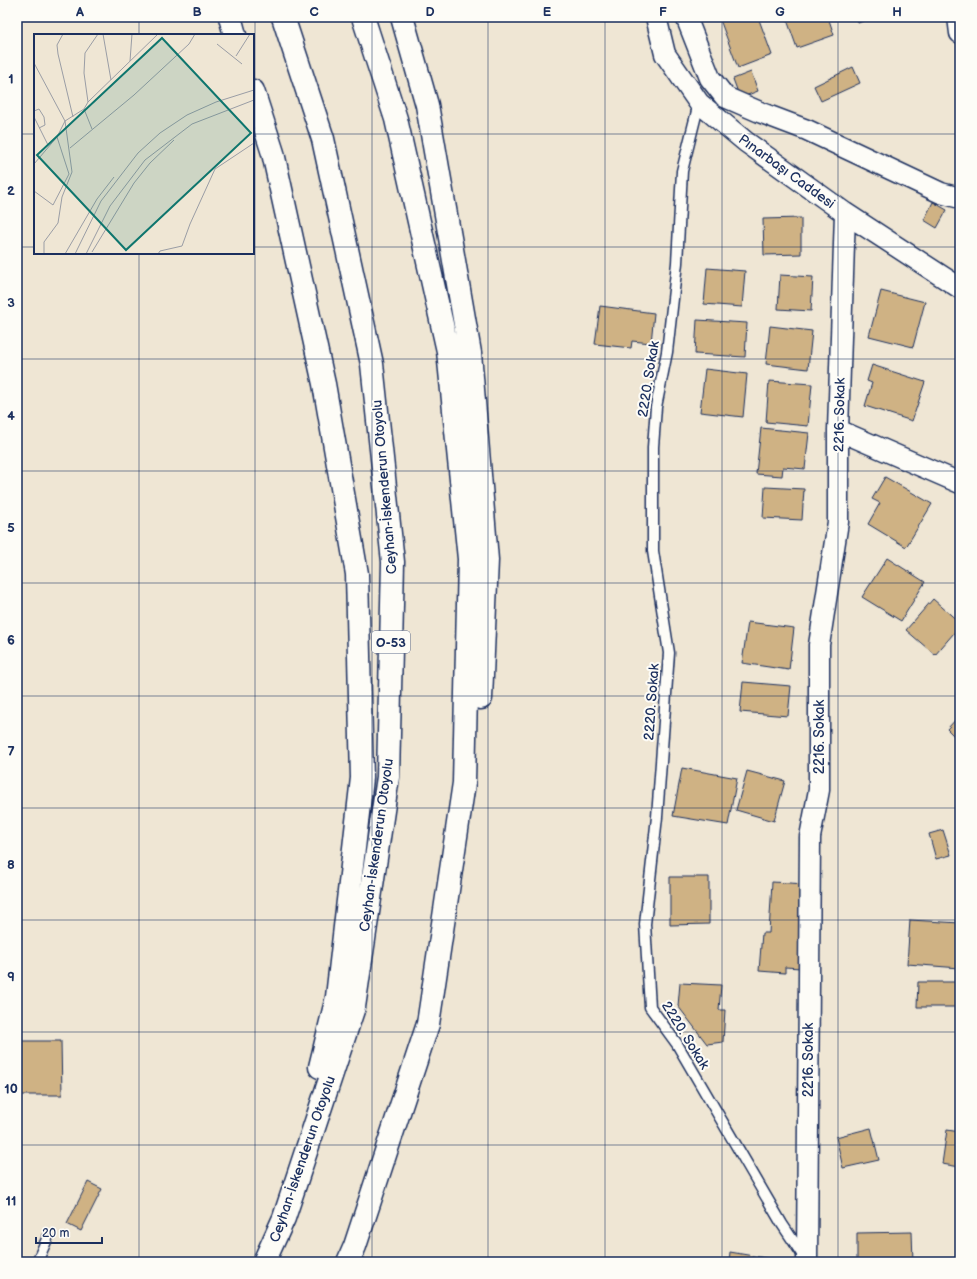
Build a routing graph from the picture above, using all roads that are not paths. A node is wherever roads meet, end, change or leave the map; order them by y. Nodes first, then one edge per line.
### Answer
1 (230, 17) edge
2 (283, 17) edge
3 (363, 17) edge
4 (402, 17) edge
5 (656, 17) edge
6 (686, 17) edge
7 (958, 17) edge
8 (960, 33) edge
9 (235, 34) edge
10 (254, 94) edge
11 (699, 103) junction
12 (960, 198) edge
13 (845, 213) junction
14 (960, 288) edge
15 (838, 430) junction
16 (960, 483) edge
17 (428, 1024) junction
18 (284, 1218) junction
19 (47, 1239) dead end
20 (37, 1262) edge
21 (264, 1262) edge
22 (348, 1262) edge
23 (807, 1262) edge

1 - 9 highway
2 - 18 highway, Ceyhan-İskenderun Otoyolu / O-53
3 - 17 highway
4 - 17 highway
5 - 11 street, Pınarbaşı Caddesi
6 - 12 street
7 - 8 street
10 - 18 highway
11 - 13 street, Pınarbaşı Caddesi
11 - 23 lane, 2220. Sokak
13 - 14 street, Pınarbaşı Caddesi
13 - 15 street, 2216. Sokak
15 - 16 street
15 - 23 street, 2216. Sokak
17 - 22 highway
18 - 21 highway, Ceyhan-İskenderun Otoyolu / O-53
19 - 20 lane

